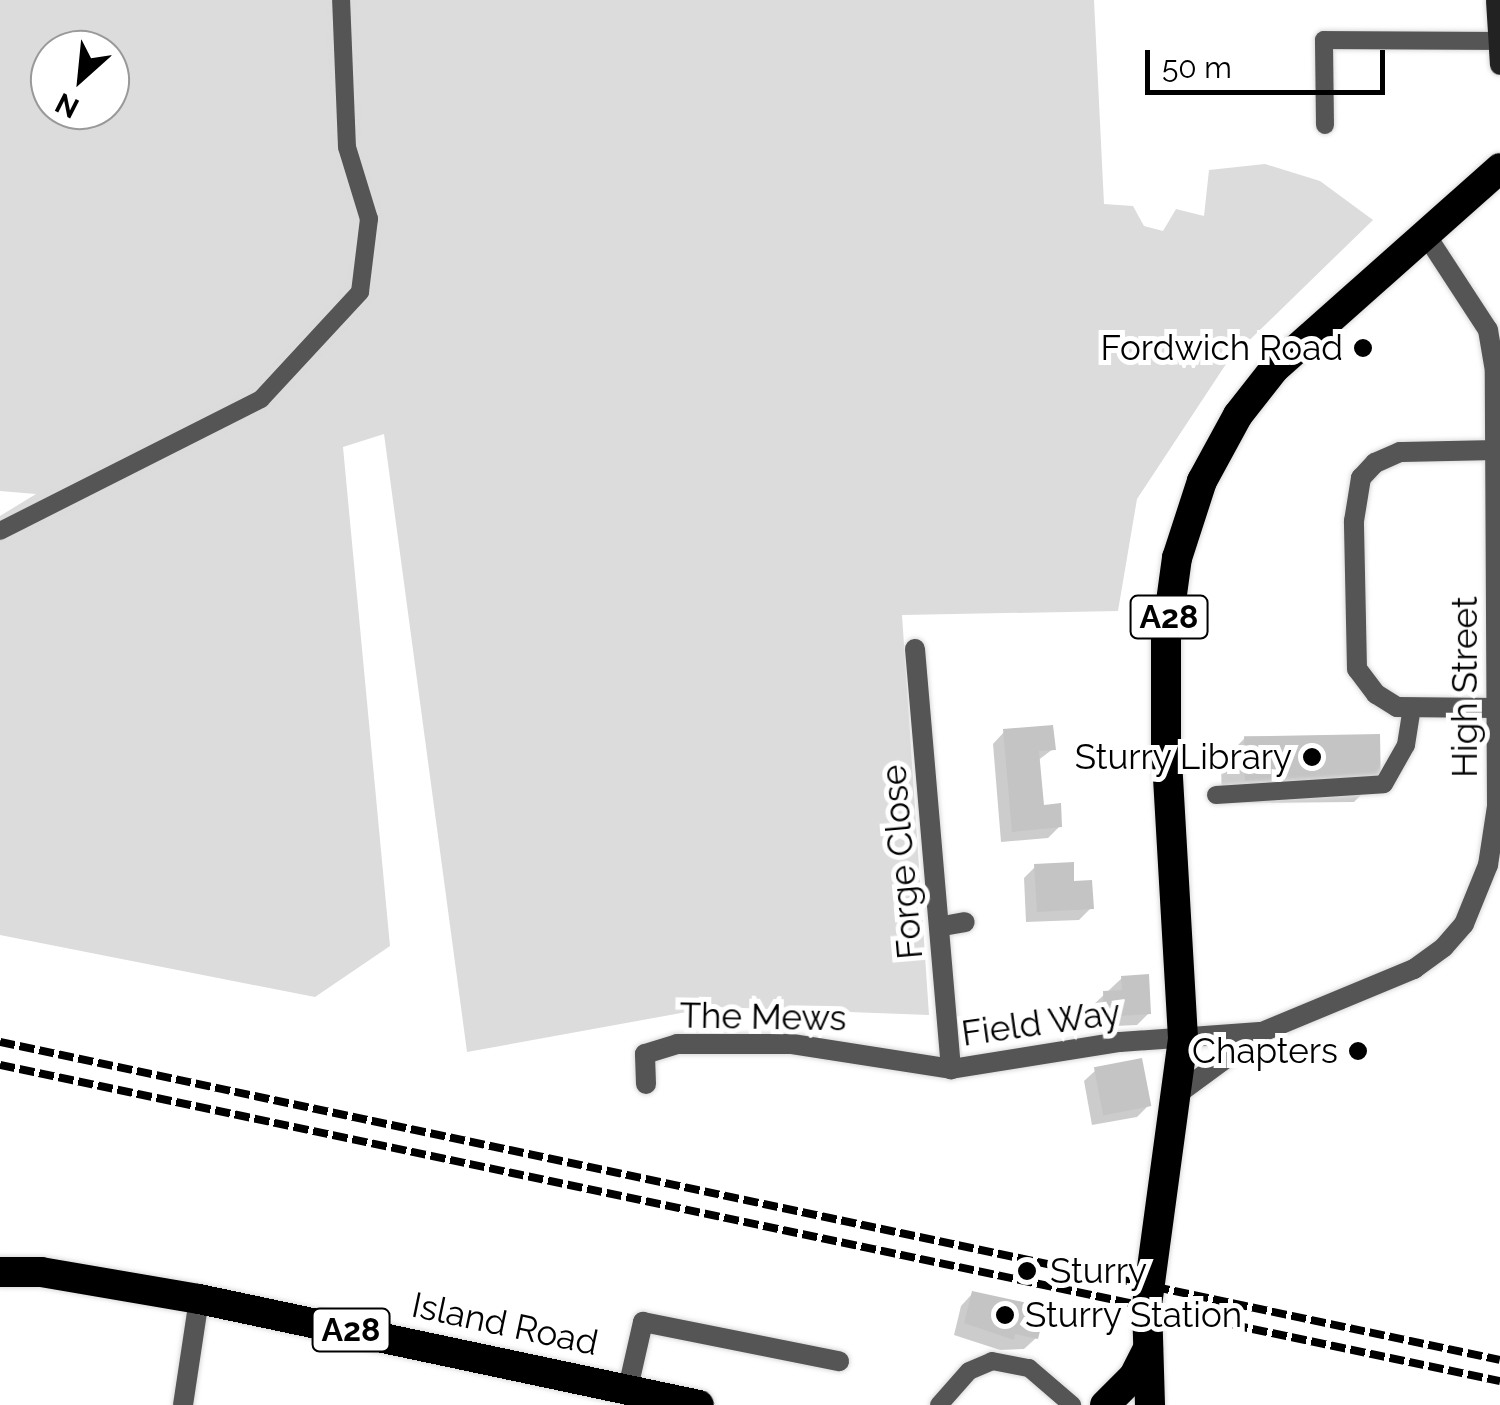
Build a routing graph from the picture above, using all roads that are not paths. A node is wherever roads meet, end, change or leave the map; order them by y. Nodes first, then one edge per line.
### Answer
1 (341, 0) edge
2 (1496, 0) edge
3 (1498, 41) edge
4 (1500, 64) edge
5 (1326, 125) dead end
6 (1500, 168) edge
7 (1424, 232) junction
8 (1498, 450) junction
9 (0, 531) edge
10 (1499, 607) edge
11 (915, 649) dead end
12 (1412, 708) junction
13 (1496, 708) junction
14 (1216, 795) dead end
15 (1499, 806) edge
16 (965, 922) dead end
17 (942, 926) junction
18 (1262, 1032) junction
19 (1183, 1038) junction
20 (909, 1064) joint
21 (951, 1069) junction
22 (646, 1084) dead end
23 (1179, 1093) junction
24 (0, 1272) edge
25 (199, 1299) junction
26 (1149, 1345) junction
27 (839, 1360) dead end
28 (628, 1388) junction
29 (183, 1405) edge
30 (695, 1405) edge
31 (939, 1405) edge
32 (1072, 1405) edge
33 (1105, 1405) edge
34 (1150, 1405) edge

1 - 9 lane
2 - 3 street
3 - 4 street
3 - 5 lane
6 - 7 highway, A28
7 - 8 street, High Street
7 - 19 highway, A28
8 - 10 street, High Street
8 - 12 street
10 - 13 street, High Street
11 - 17 street, Forge Close
12 - 13 street
12 - 14 lane
13 - 15 street, High Street
15 - 18 street, High Street
16 - 17 street
17 - 21 street, Forge Close
18 - 19 street, High Street
18 - 23 street, High Street
19 - 21 street, Field Way
19 - 23 highway, A28
20 - 21 street, Field Way
20 - 22 street, The Mews
23 - 26 highway, A28
24 - 25 highway, Island Road / A28
25 - 28 highway, Island Road / A28
25 - 29 street
26 - 33 highway
26 - 34 highway, A28
27 - 28 street
28 - 30 highway, Island Road / A28
31 - 32 lane

